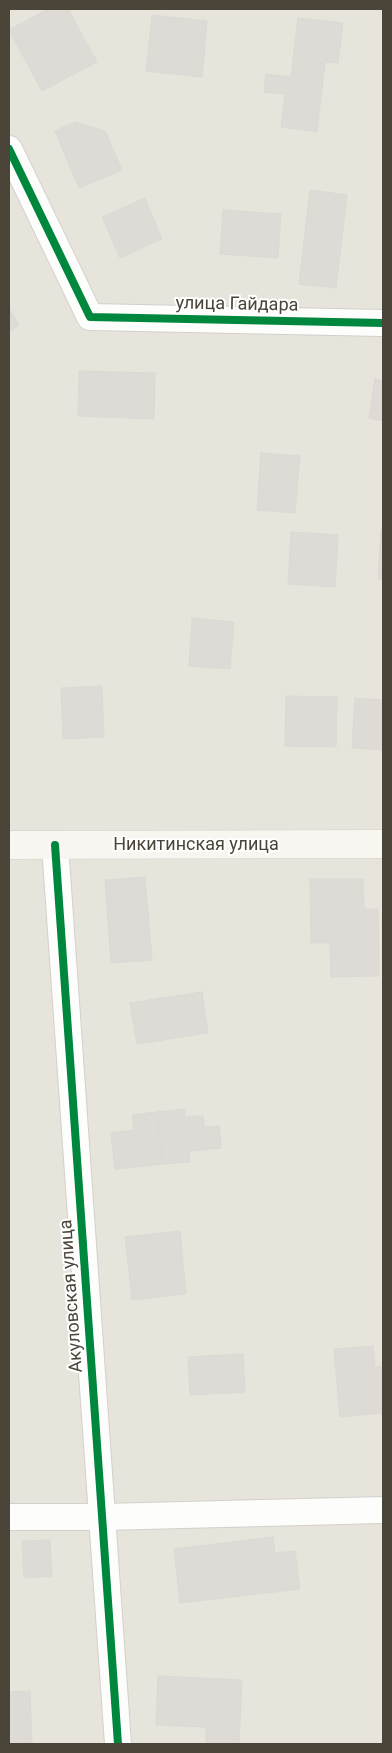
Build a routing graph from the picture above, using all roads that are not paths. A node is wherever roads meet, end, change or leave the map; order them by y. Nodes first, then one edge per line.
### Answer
1 (9, 150) edge
2 (383, 322) edge
3 (383, 844) edge
4 (9, 845) edge
5 (55, 845) junction
6 (383, 1510) edge
7 (9, 1517) edge
8 (103, 1517) junction
9 (118, 1744) edge

1 - 2 street, улица Гайдара
3 - 5 street, Никитинская улица
4 - 5 street, Никитинская улица
5 - 8 street, Акуловская улица
6 - 8 street
7 - 8 street
8 - 9 street, Акуловская улица

